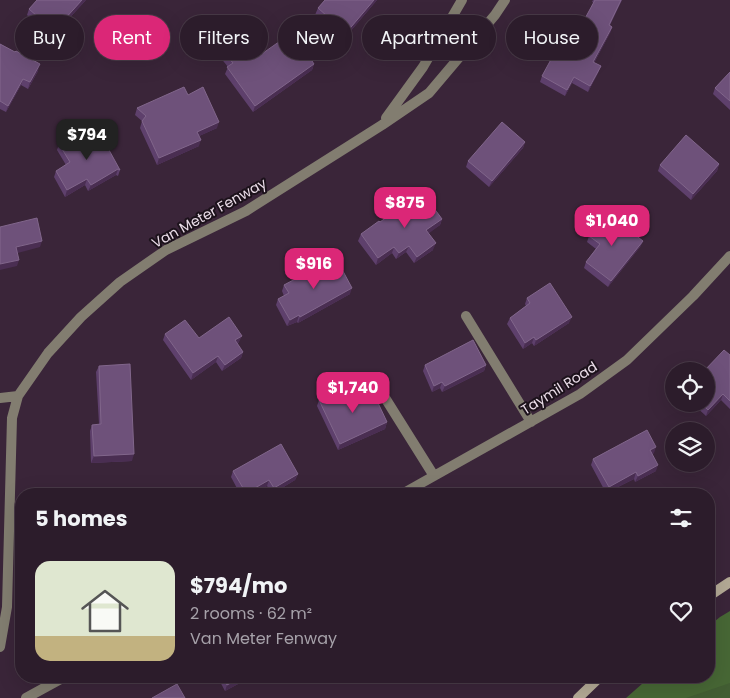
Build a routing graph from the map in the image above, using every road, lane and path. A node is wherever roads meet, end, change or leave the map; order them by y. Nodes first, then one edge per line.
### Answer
1 (462, 0) edge
2 (505, 0) edge
3 (382, 125) junction
4 (730, 256) edge
5 (466, 316) dead end
6 (377, 385) dead end
7 (18, 396) junction
8 (0, 398) edge
9 (530, 422) junction
10 (434, 476) junction
11 (413, 488) edge
12 (730, 582) edge
13 (715, 592) edge
14 (0, 647) edge
15 (53, 683) edge
16 (594, 683) edge
17 (26, 698) edge
18 (578, 698) edge

1 - 3 street, Van Meter Fenway
2 - 3 street
3 - 7 street, Van Meter Fenway
4 - 9 street, Taymil Road
5 - 9 street
6 - 10 street
7 - 8 street
7 - 14 street
9 - 10 street, Taymil Road
10 - 11 street, Taymil Road
12 - 13 street
15 - 17 street
16 - 18 street

